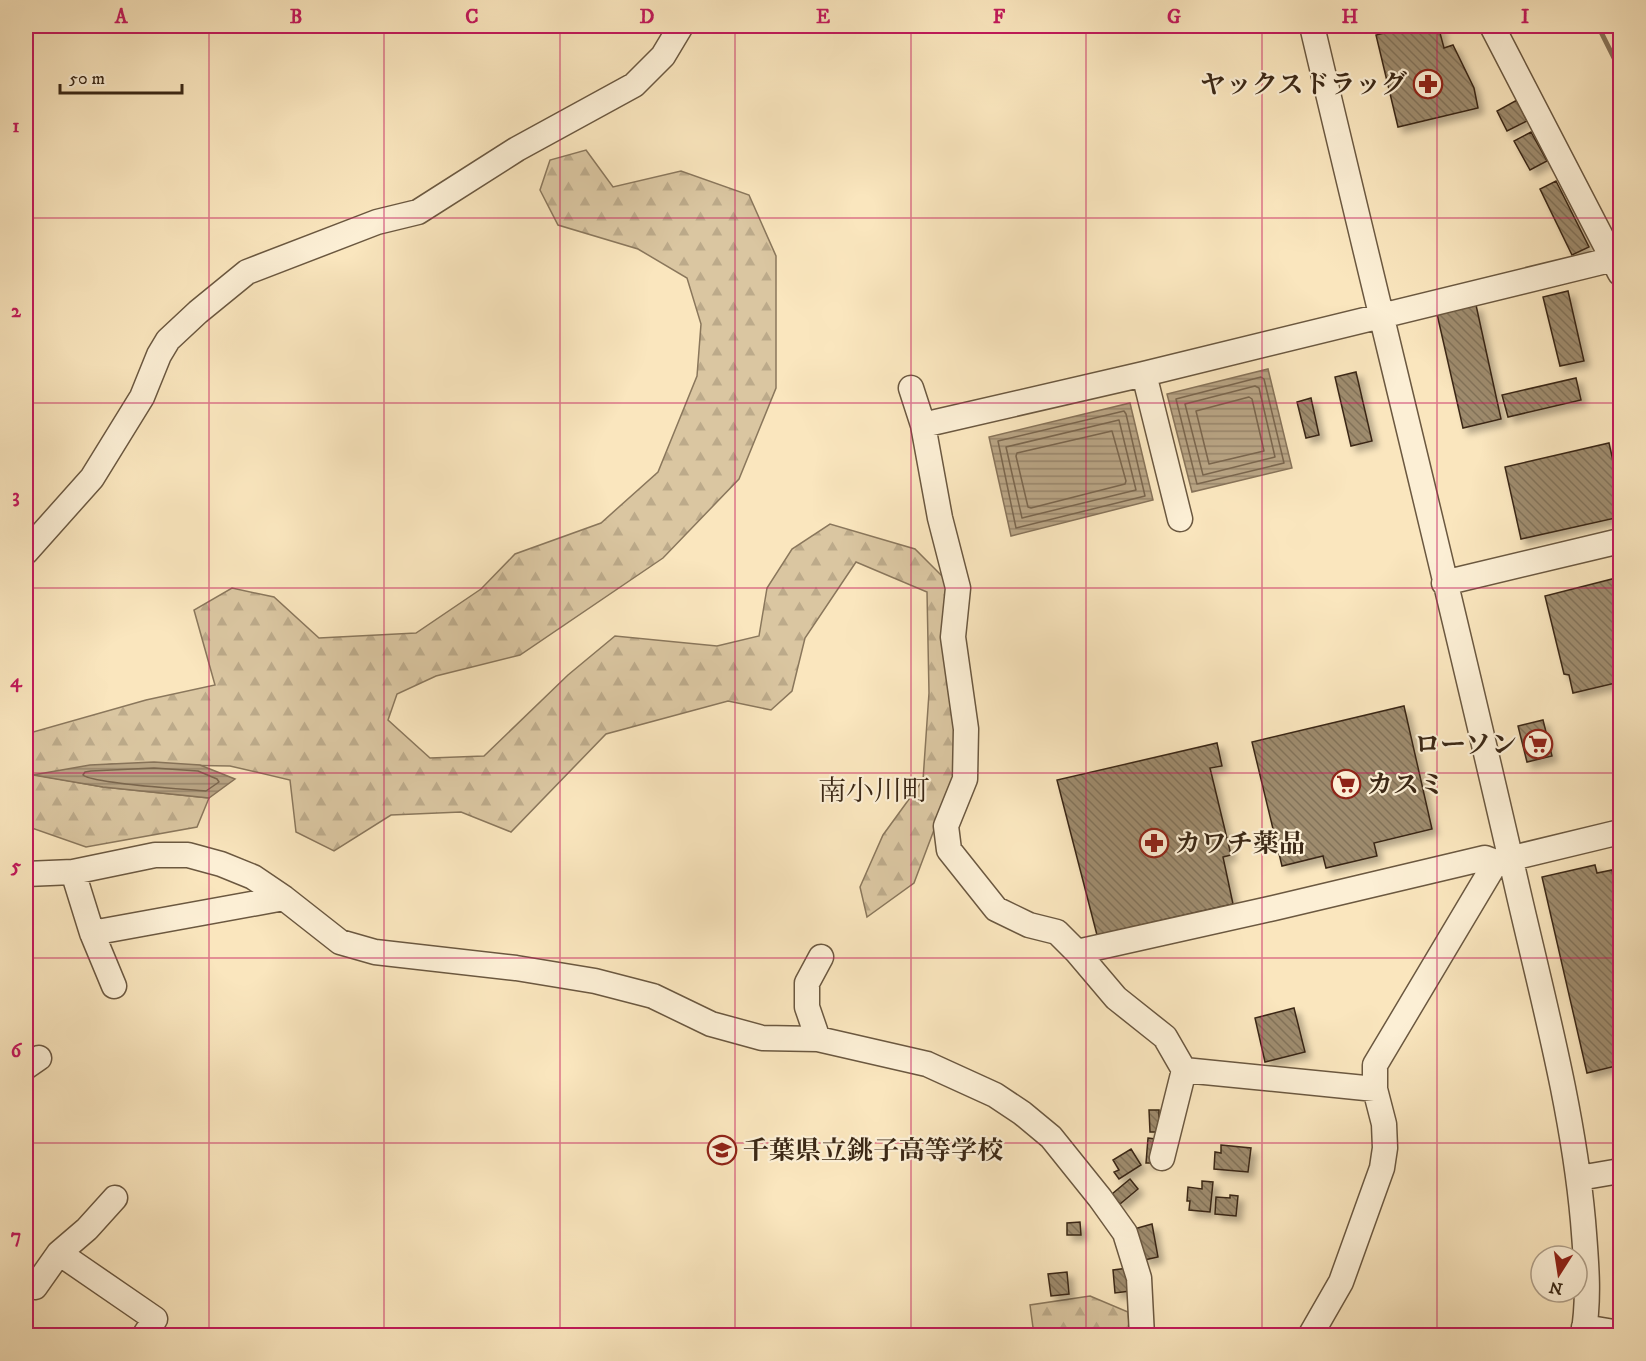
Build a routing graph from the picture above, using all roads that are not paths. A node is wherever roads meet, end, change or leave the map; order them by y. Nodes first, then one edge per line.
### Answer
1 (681, 26) edge
2 (1312, 26) edge
3 (1492, 26) edge
4 (1617, 266) edge
5 (1380, 317) junction
6 (1144, 374) junction
7 (911, 388) dead end
8 (923, 425) junction
9 (1180, 519) dead end
10 (1620, 541) edge
11 (26, 552) edge
12 (1444, 583) junction
13 (1620, 832) edge
14 (1503, 860) junction
15 (73, 872) junction
16 (26, 874) edge
17 (284, 898) junction
18 (92, 933) junction
19 (1077, 952) junction
20 (821, 957) dead end
21 (114, 986) dead end
22 (818, 1039) junction
23 (1184, 1071) junction
24 (1375, 1089) junction
25 (1162, 1158) dead end
26 (1620, 1172) edge
27 (1579, 1178) junction
28 (115, 1198) dead end
29 (59, 1253) junction
30 (35, 1287) dead end
31 (1583, 1331) edge
32 (1620, 1333) edge
33 (144, 1335) edge
34 (1142, 1335) edge
35 (1310, 1335) edge

1 - 11 street
2 - 5 street
3 - 4 street
4 - 5 street
5 - 6 street
5 - 12 street
6 - 8 street
6 - 9 street
7 - 8 street
8 - 19 street
10 - 12 street
12 - 14 street
13 - 14 street
14 - 19 street
14 - 24 street
14 - 27 street
15 - 16 street
15 - 17 street
15 - 18 street
17 - 18 street
17 - 22 street
18 - 21 street
19 - 23 street
20 - 22 street
22 - 34 street
23 - 24 street
23 - 25 street
24 - 35 street
26 - 27 street
27 - 31 street
28 - 29 street
29 - 30 street
29 - 33 street
31 - 32 street

